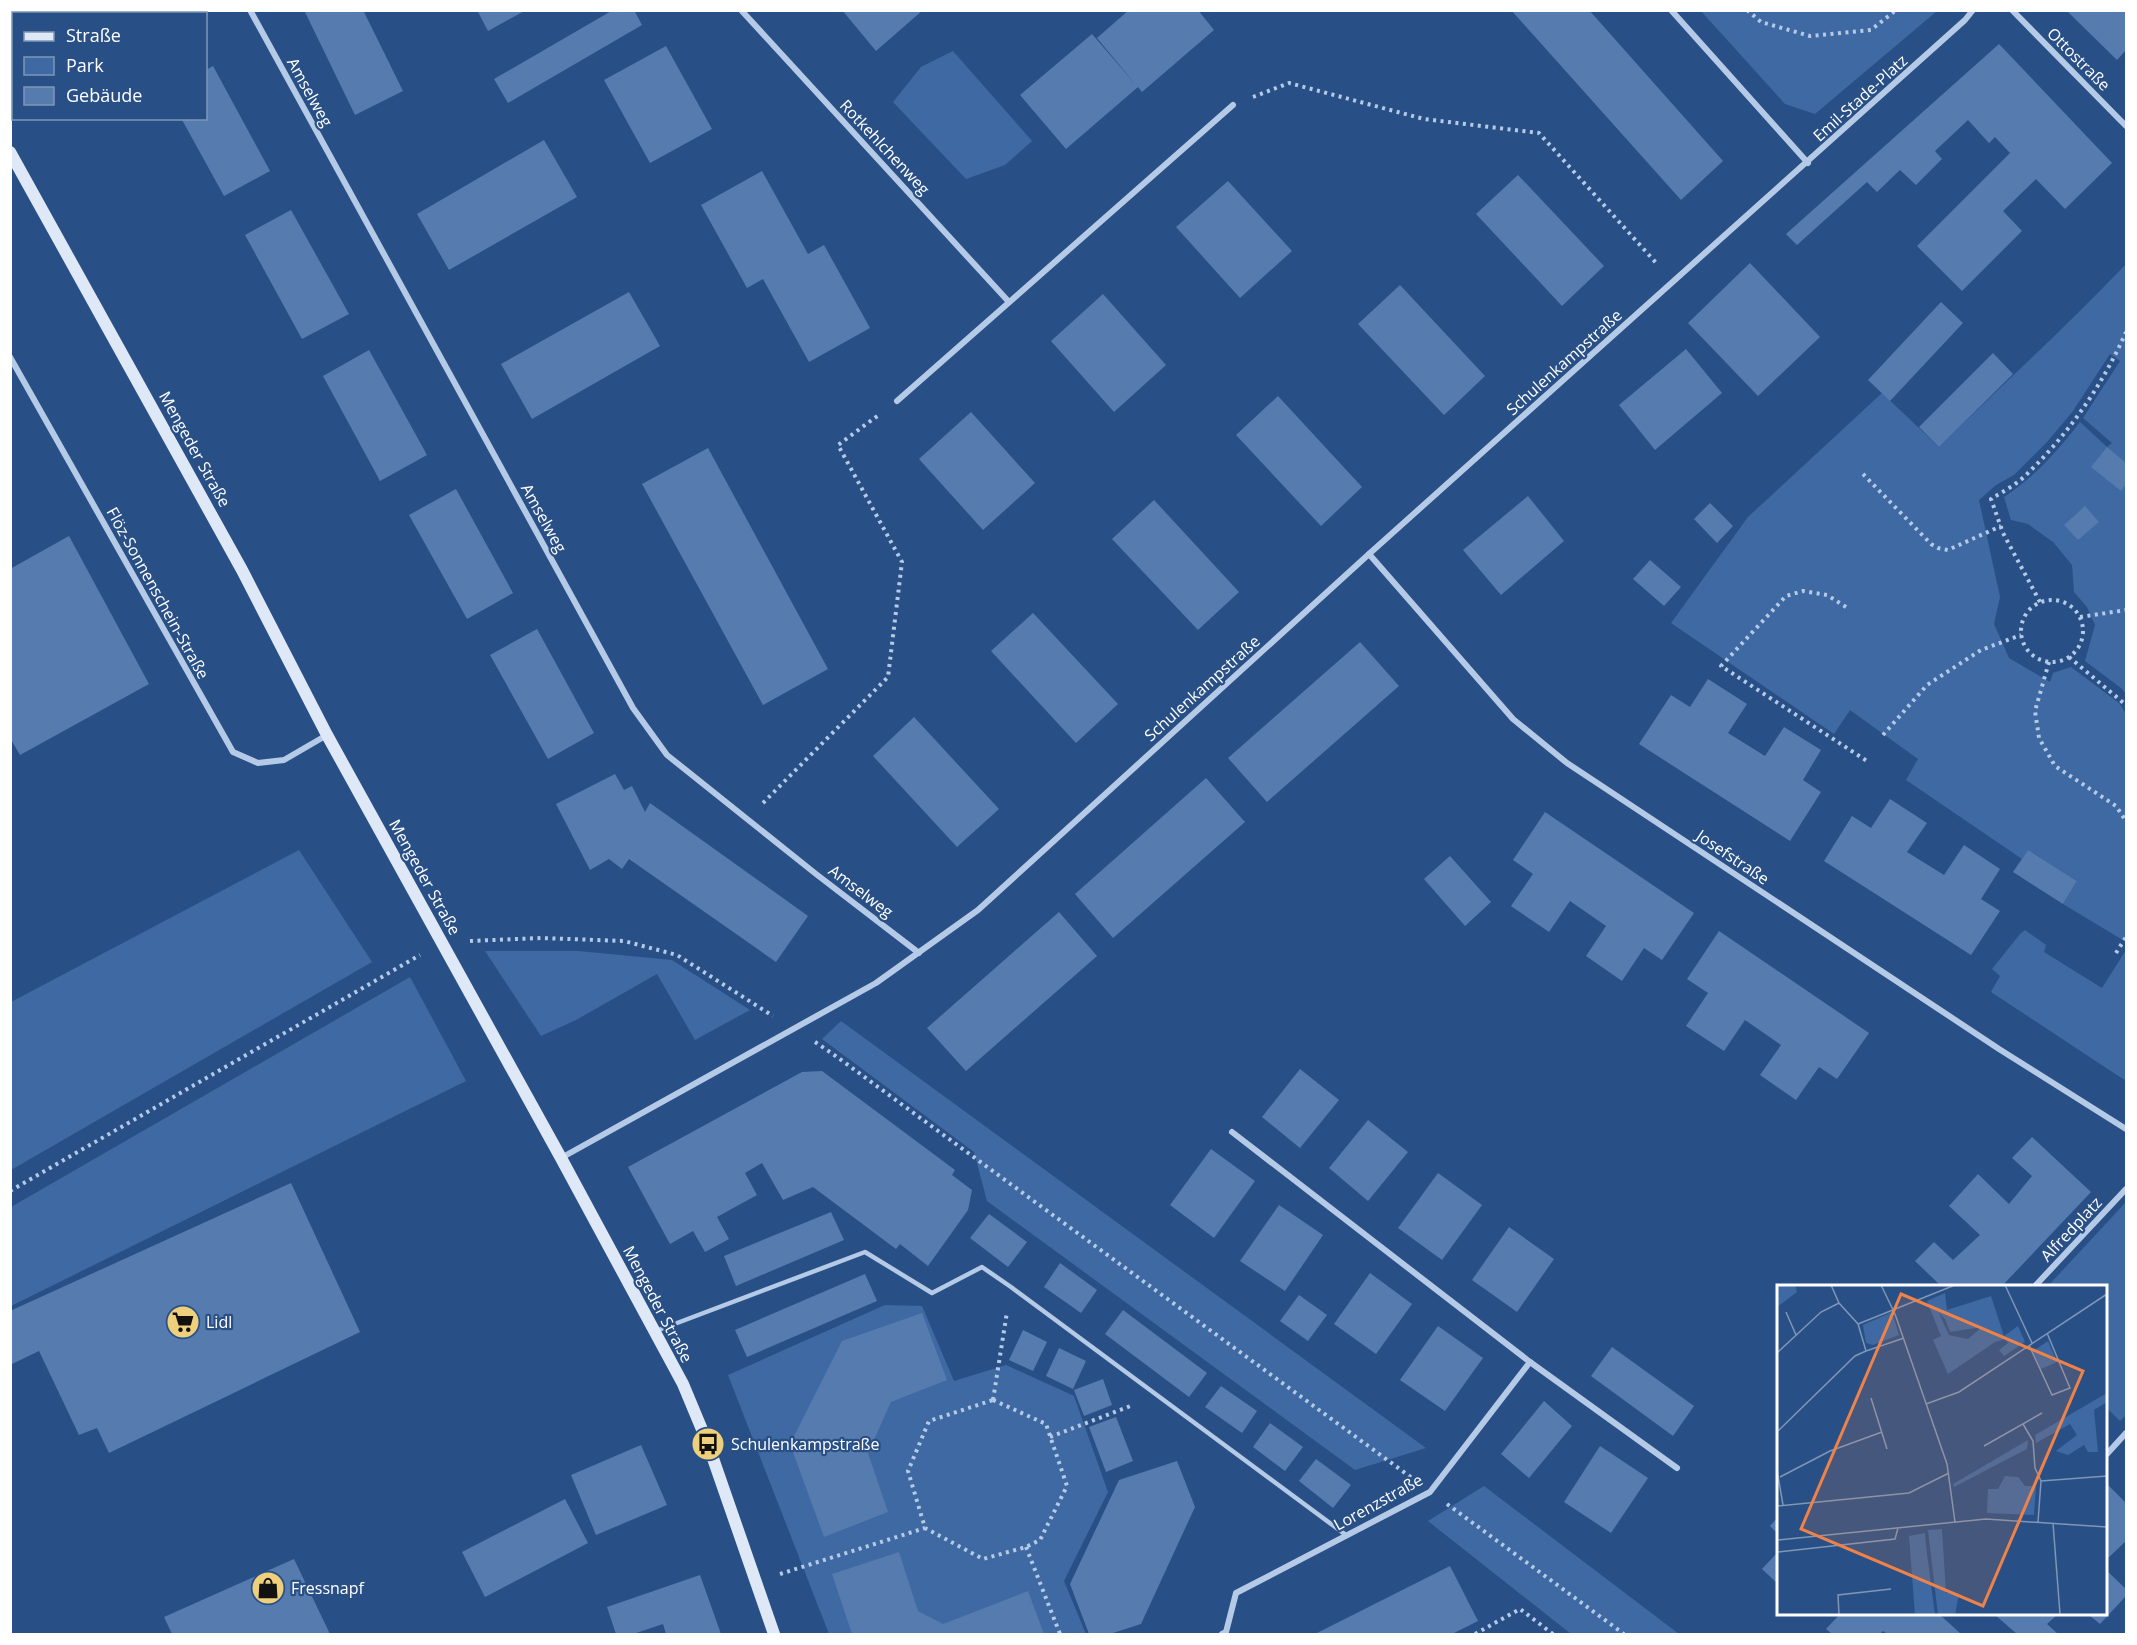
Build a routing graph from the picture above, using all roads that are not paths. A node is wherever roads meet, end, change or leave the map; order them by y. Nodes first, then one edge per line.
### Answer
1 (250, 10) edge
2 (741, 10) edge
3 (1671, 10) edge
4 (1973, 10) edge
5 (2012, 10) edge
6 (1233, 105) road end
7 (2127, 126) edge
8 (10, 152) edge
9 (1808, 163) junction
10 (1009, 302) junction
11 (10, 357) edge
12 (897, 401) road end
13 (1369, 554) junction
14 (327, 735) junction
15 (919, 953) junction
16 (2127, 1129) edge
17 (1232, 1132) dead end
18 (561, 1158) junction
19 (2127, 1189) edge
20 (2037, 1285) edge
21 (655, 1332) junction
22 (1530, 1362) junction
23 (2127, 1433) edge
24 (2107, 1454) edge
25 (1677, 1468) dead end
26 (1346, 1535) junction
27 (774, 1635) edge
28 (1222, 1635) edge

1 - 15 street, Amselweg
2 - 10 street, Rotkehlchenweg
3 - 9 street, Emil-Stade-Platz
4 - 9 street, Emil-Stade-Platz
5 - 7 street, Ottostraße
6 - 10 street
8 - 14 main road, Mengeder Straße
9 - 13 street, Schulenkampstraße
10 - 12 street
11 - 14 street, Flöz-Sonnenschein-Straße
13 - 15 street, Schulenkampstraße
13 - 16 street, Josefstraße
14 - 18 main road, Mengeder Straße
15 - 18 street, Schulenkampstraße
17 - 22 street
18 - 21 main road, Mengeder Straße
19 - 20 street, Alfredplatz
21 - 26 lane
21 - 27 main road, Mengeder Straße
22 - 25 street
22 - 26 street, Lorenzstraße
23 - 24 street
26 - 28 street, Lorenzstraße

